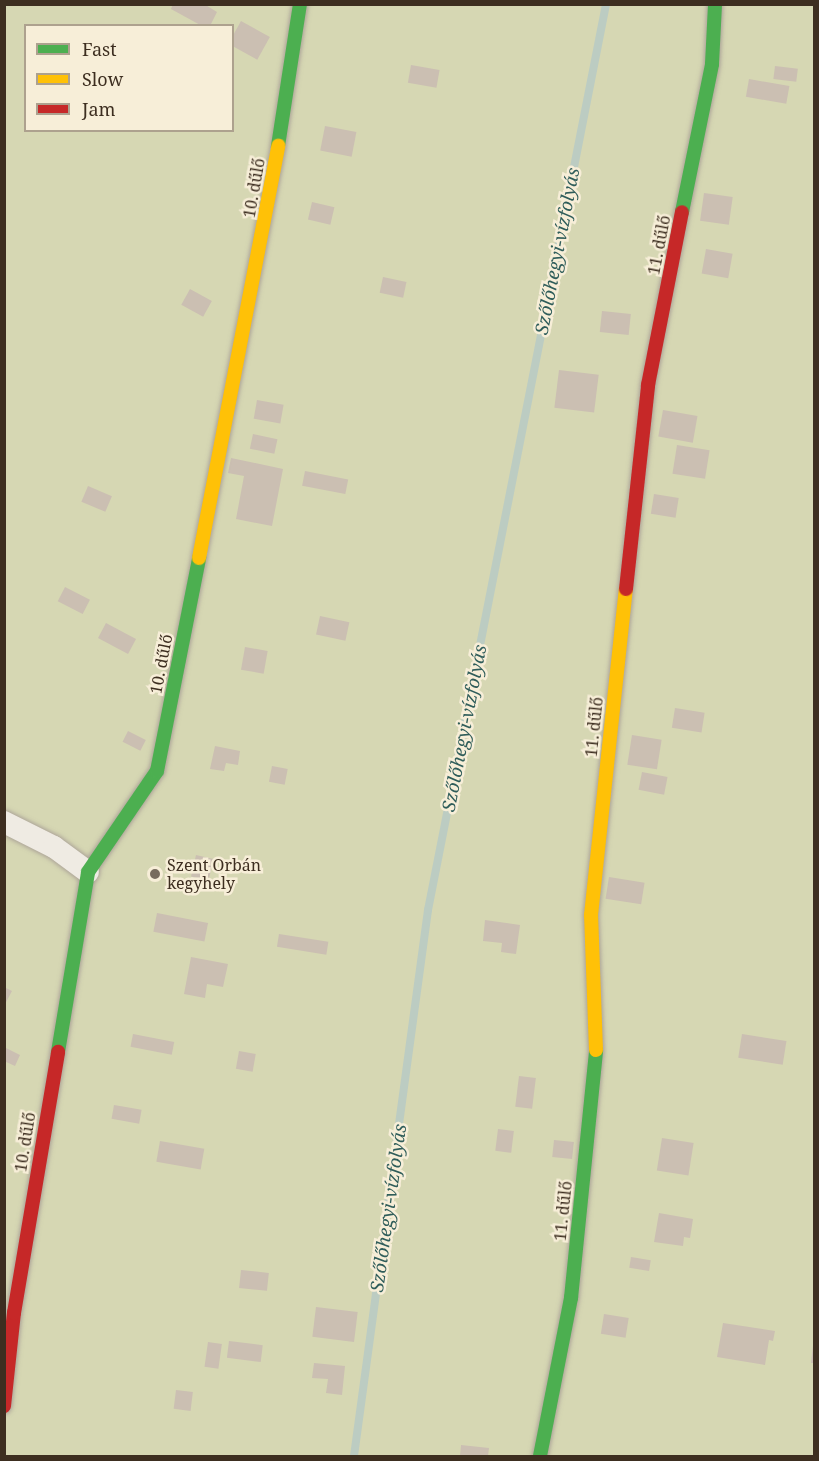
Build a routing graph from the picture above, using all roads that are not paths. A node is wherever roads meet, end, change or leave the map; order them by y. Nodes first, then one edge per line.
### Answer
1 (300, 4) edge
2 (715, 4) edge
3 (4, 822) edge
4 (88, 872) junction
5 (4, 1406) edge
6 (540, 1456) edge

1 - 4 street, 10. dűlő
2 - 6 street, 11. dűlő
3 - 4 street
4 - 5 street, 10. dűlő

